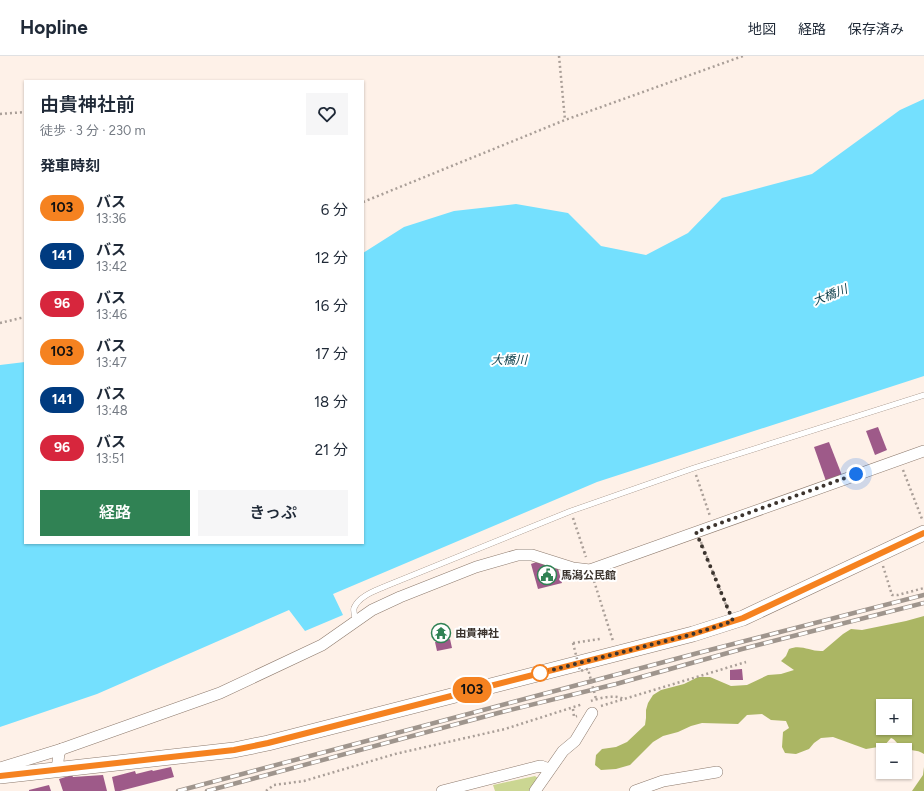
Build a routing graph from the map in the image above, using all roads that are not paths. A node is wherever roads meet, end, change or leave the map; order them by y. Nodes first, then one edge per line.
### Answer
1 (924, 395) edge
2 (924, 450) edge
3 (924, 533) edge
4 (356, 621) junction
5 (593, 710) road end
6 (62, 749) junction
7 (0, 768) edge
8 (549, 769) junction
9 (57, 770) junction
10 (717, 772) dead end
11 (0, 776) edge
12 (442, 791) edge
13 (535, 791) edge
14 (634, 791) edge

1 - 4 lane
2 - 4 street
3 - 9 main road
4 - 6 street
5 - 8 street
6 - 7 street
6 - 9 street
8 - 12 street
8 - 13 street
9 - 11 main road
10 - 14 street

